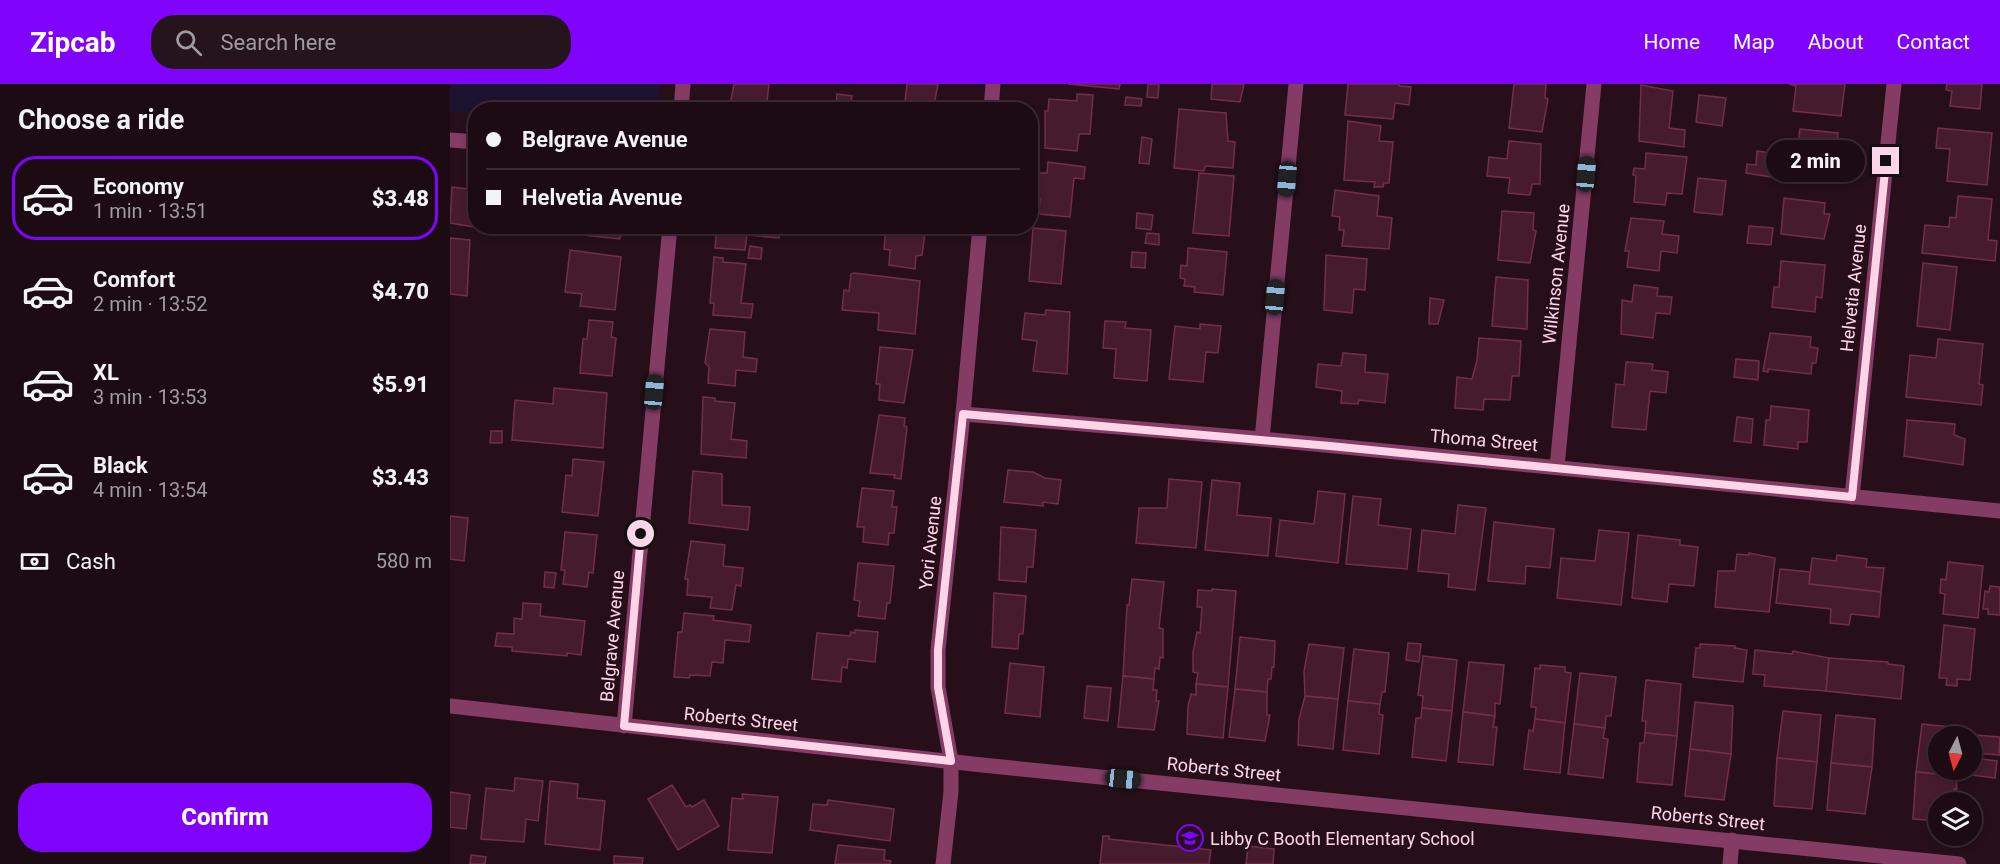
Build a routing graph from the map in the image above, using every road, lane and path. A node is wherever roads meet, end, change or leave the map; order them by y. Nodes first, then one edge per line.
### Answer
1 (683, 84) edge
2 (993, 84) edge
3 (1296, 84) edge
4 (1594, 84) edge
5 (1894, 84) edge
6 (682, 102) edge
7 (992, 102) edge
8 (450, 140) edge
9 (468, 141) edge
10 (668, 234) edge
11 (979, 234) edge
12 (963, 414) junction
13 (1262, 439) junction
14 (1557, 467) junction
15 (1852, 497) junction
16 (2000, 511) edge
17 (450, 706) edge
18 (624, 726) junction
19 (951, 761) junction
20 (1732, 840) junction
21 (943, 864) edge
22 (1730, 864) edge
23 (1959, 864) edge

1 - 6 street
2 - 7 street
3 - 13 street
4 - 14 street, Wilkinson Avenue
5 - 15 street, Helvetia Avenue
8 - 9 street
10 - 18 street, Belgrave Avenue
11 - 12 street, Yori Avenue
12 - 13 street, Thoma Street
12 - 19 street, Yori Avenue
13 - 14 street, Thoma Street
14 - 15 street, Thoma Street
15 - 16 street, Thoma Street
17 - 18 street, Roberts Street
18 - 19 street, Roberts Street
19 - 20 street, Roberts Street
19 - 21 street, Yori Avenue
20 - 22 street
20 - 23 street, Roberts Street

